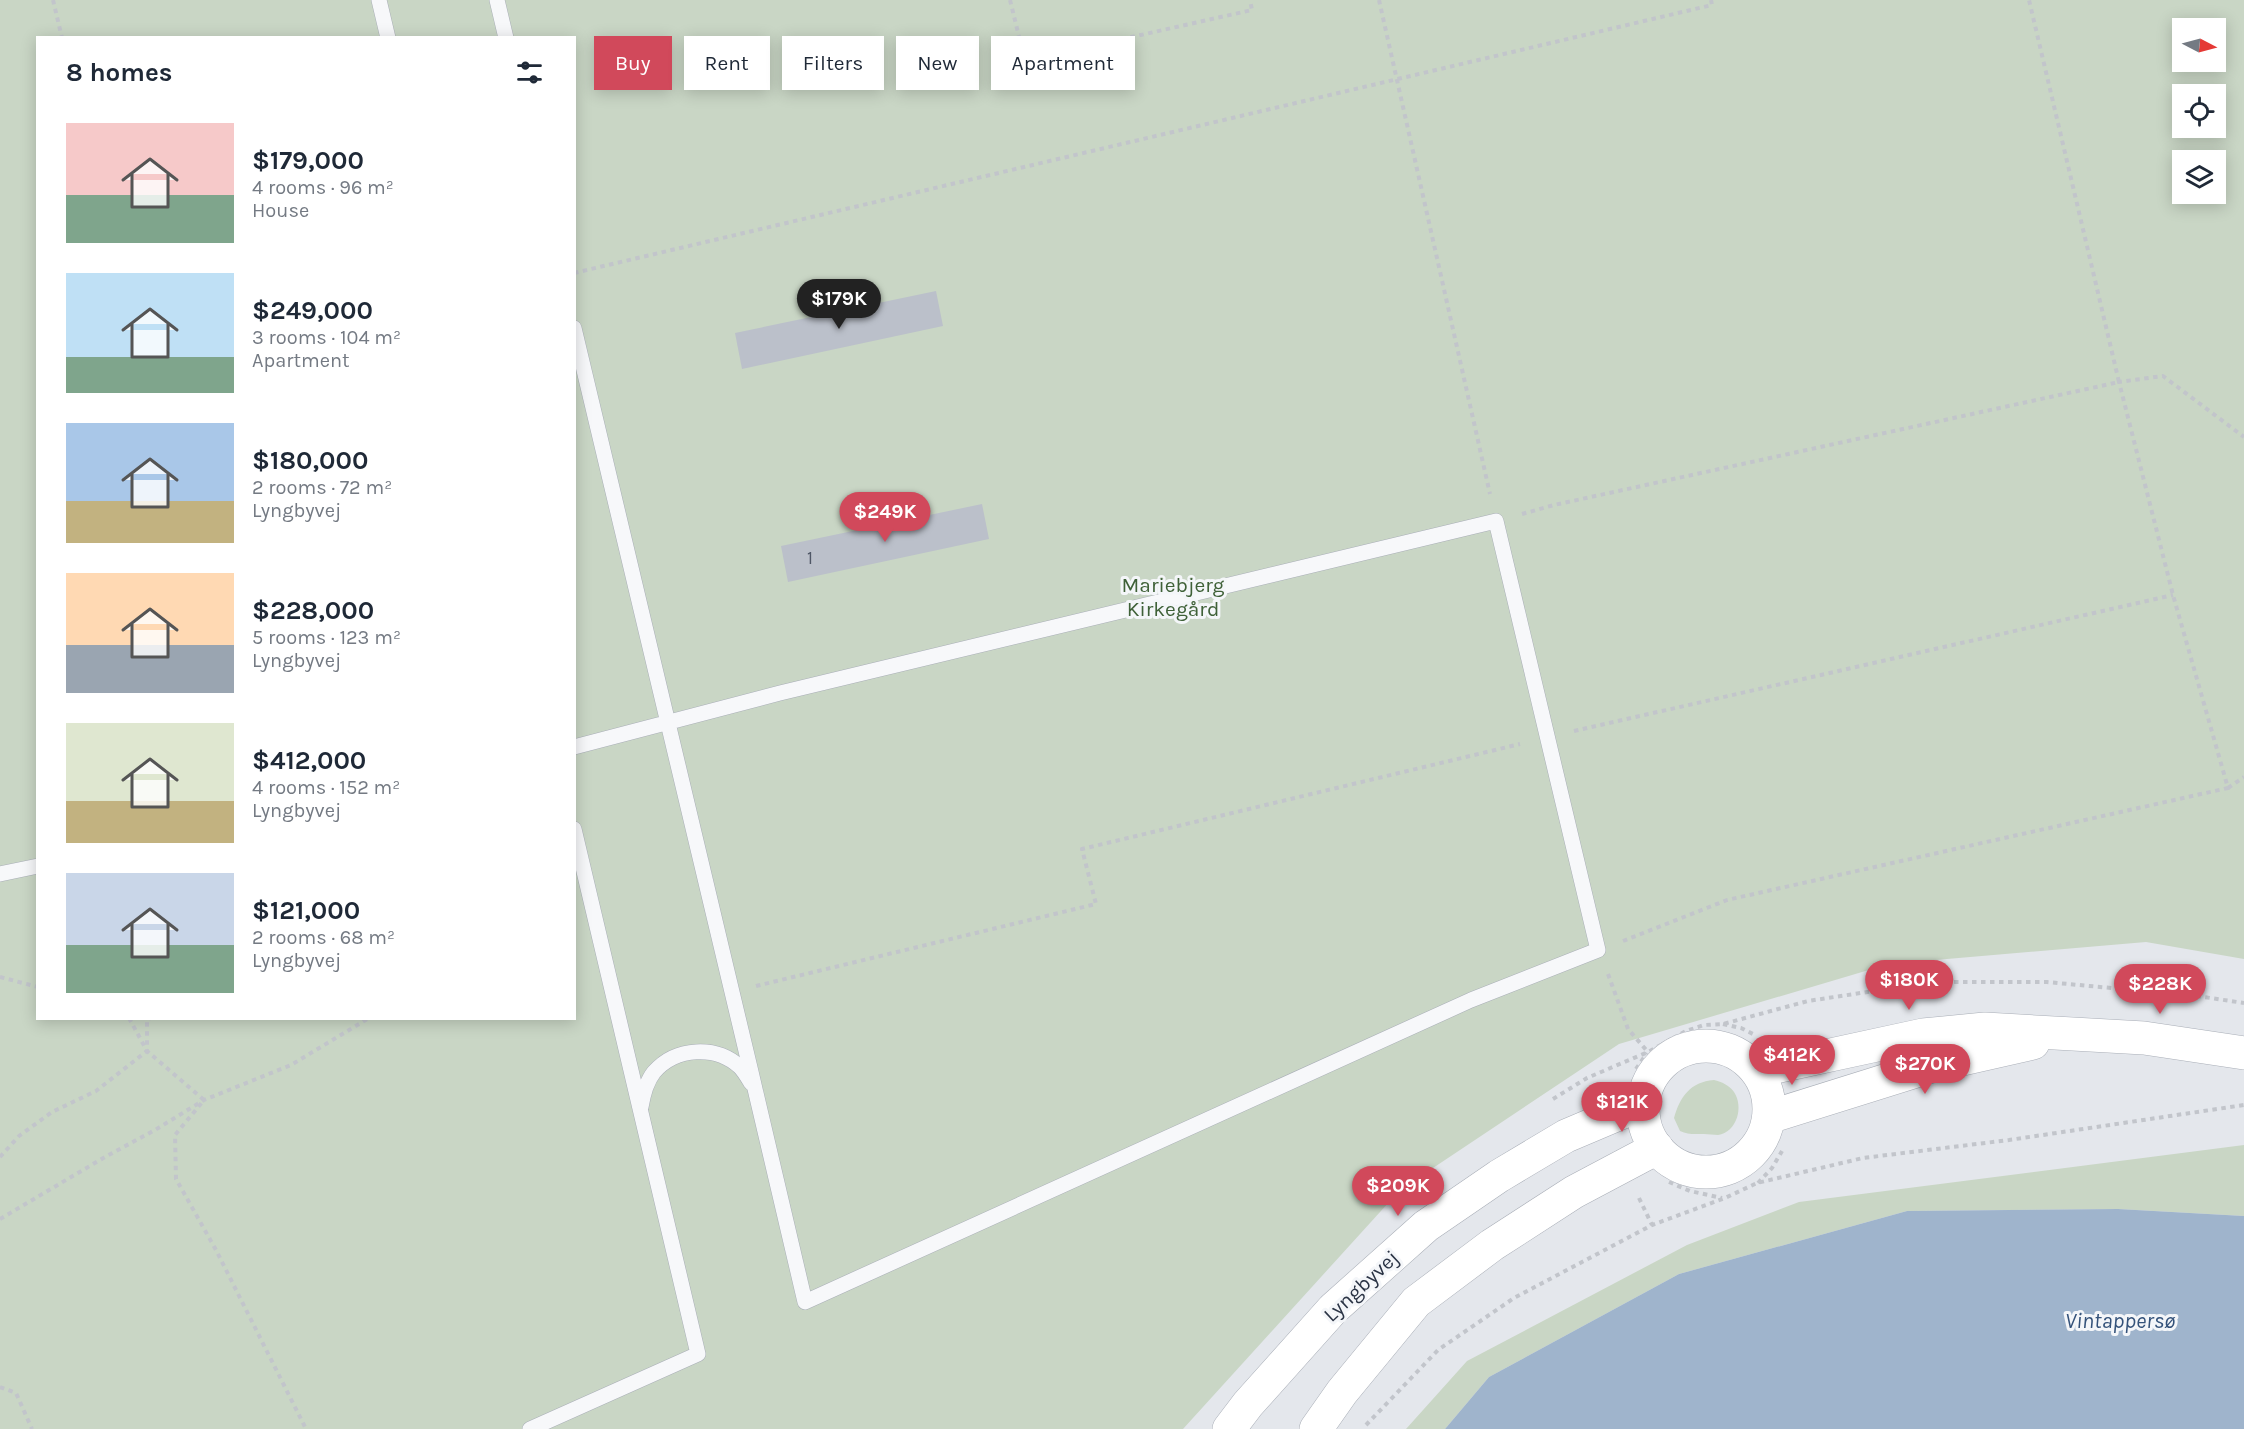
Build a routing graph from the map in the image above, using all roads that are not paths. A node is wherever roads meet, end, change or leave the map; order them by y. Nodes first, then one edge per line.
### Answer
1 (379, 0) edge
2 (497, 0) edge
3 (388, 36) edge
4 (506, 36) edge
5 (576, 336) edge
6 (668, 723) junction
7 (576, 746) edge
8 (576, 837) edge
9 (36, 866) edge
10 (0, 874) edge
11 (2069, 1034) junction
12 (2244, 1053) edge
13 (1756, 1071) junction
14 (758, 1102) junction
15 (1644, 1103) junction
16 (1769, 1117) junction
17 (645, 1128) junction
18 (1657, 1148) junction
19 (530, 1429) edge
20 (1229, 1429) edge
21 (1316, 1429) edge

1 - 3 lane
2 - 4 lane
5 - 6 lane
6 - 7 lane
6 - 14 lane
6 - 14 lane
8 - 17 lane
9 - 10 lane
11 - 12 street
11 - 13 street
11 - 16 street
13 - 15 street
13 - 16 street
14 - 17 lane
15 - 18 street
15 - 20 street, Lyngbyvej
16 - 18 street
17 - 19 lane
18 - 21 street

